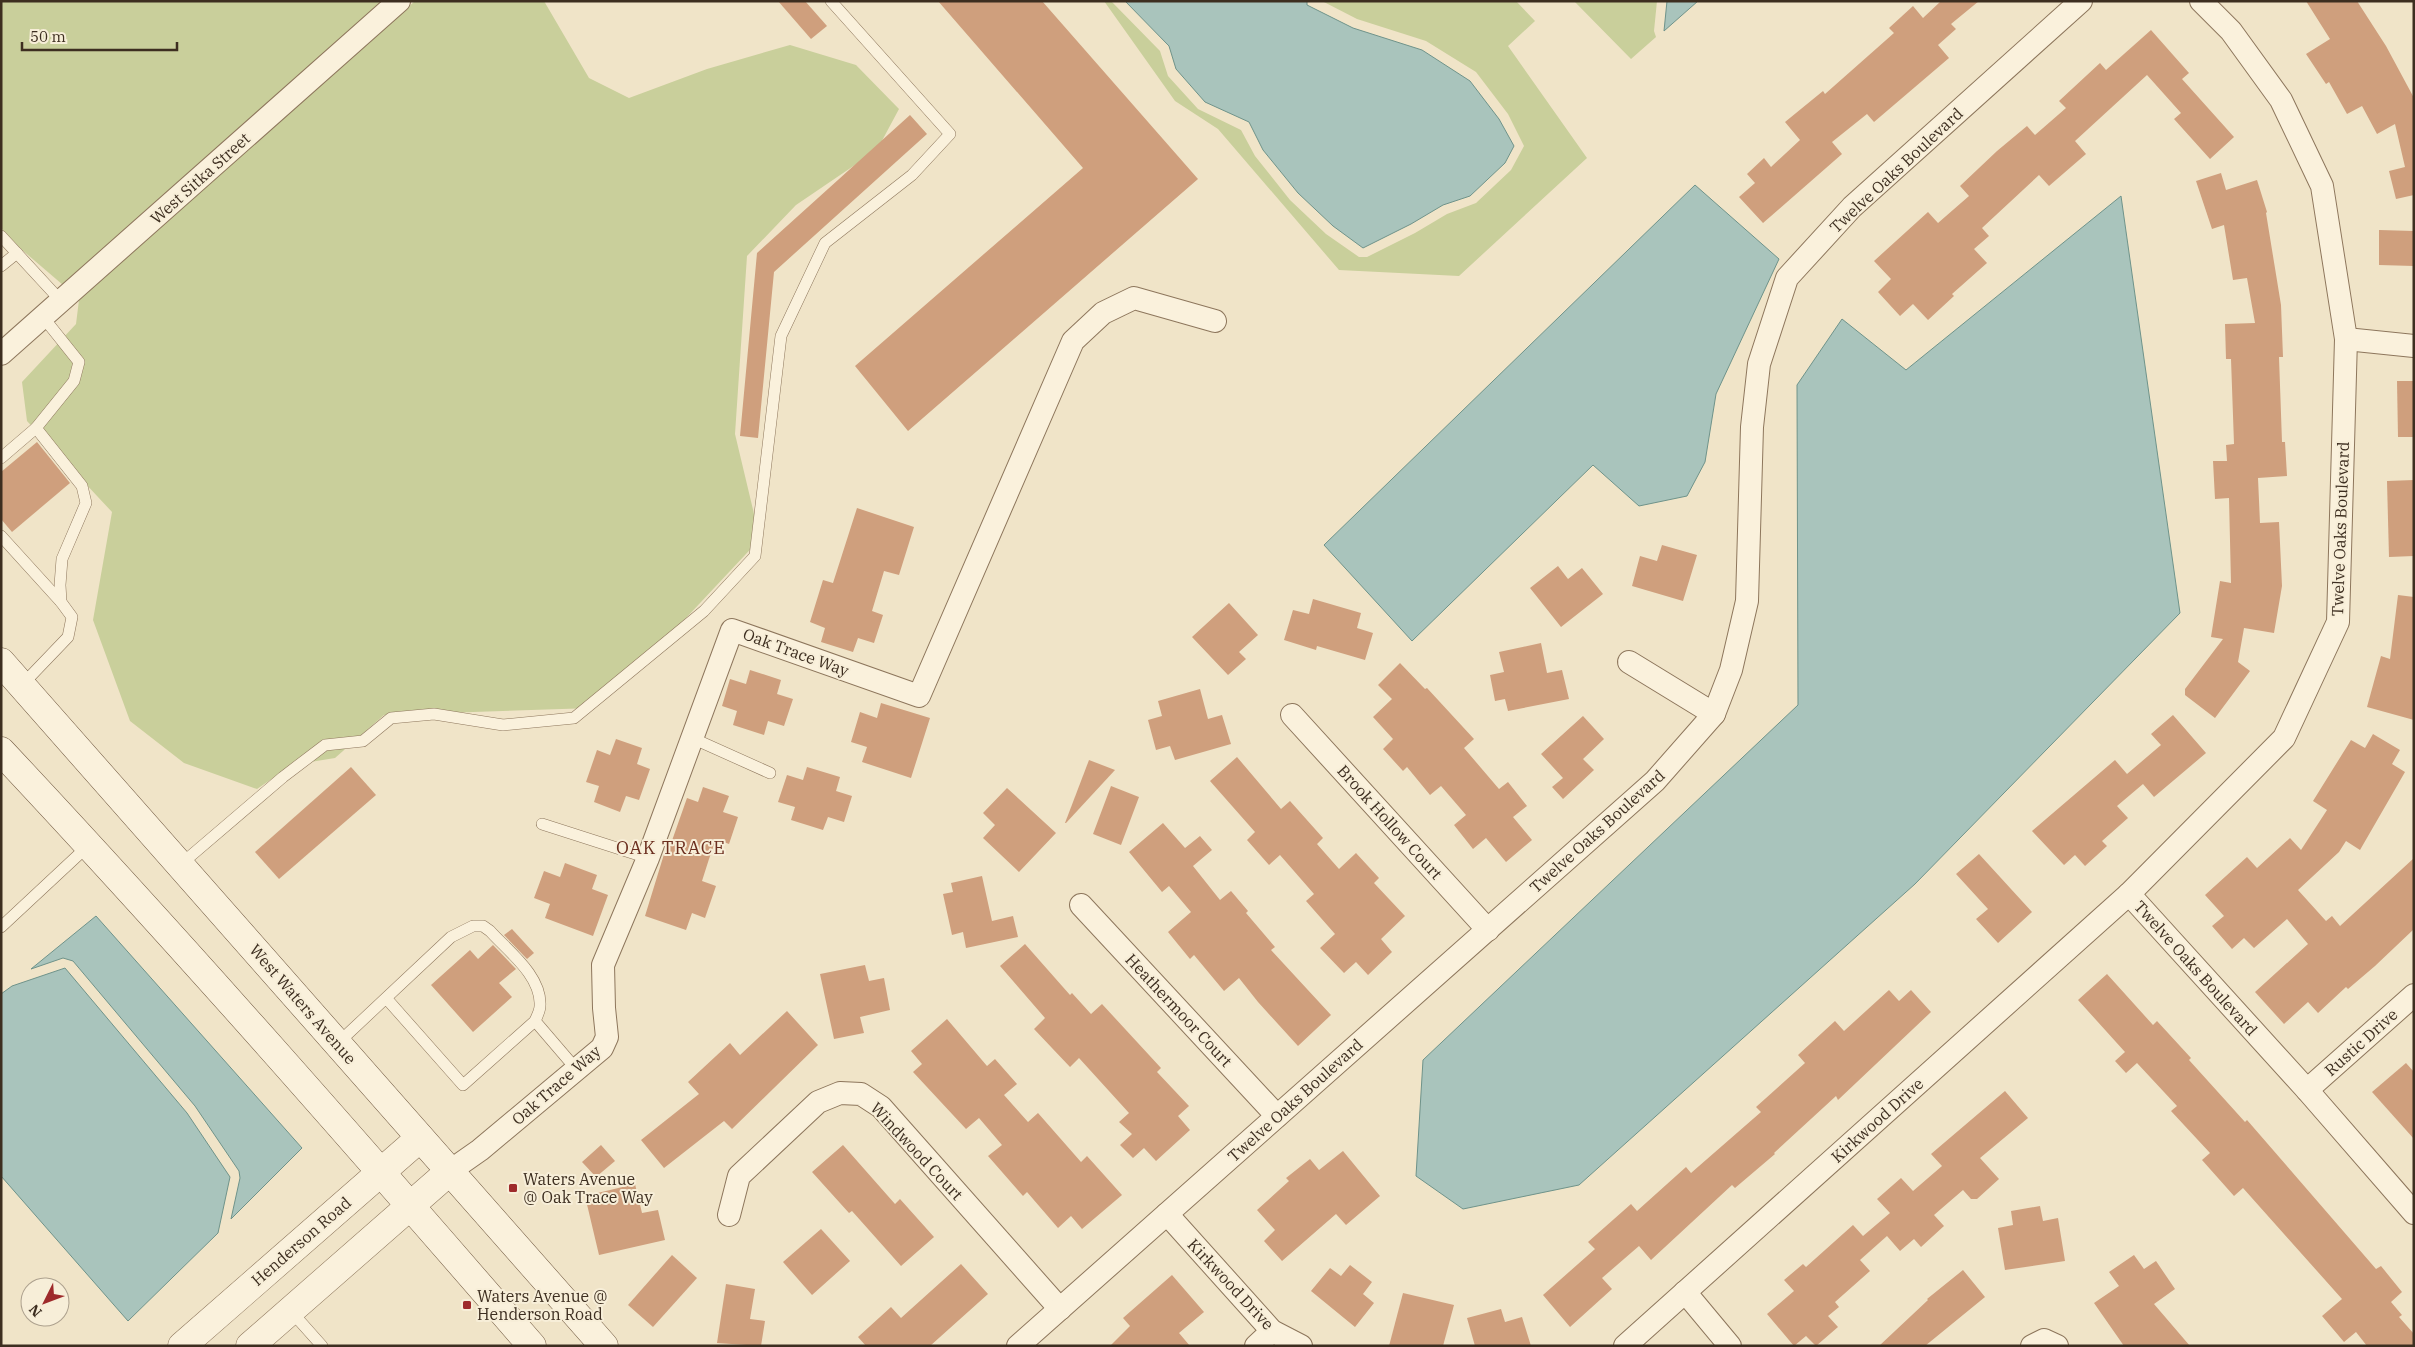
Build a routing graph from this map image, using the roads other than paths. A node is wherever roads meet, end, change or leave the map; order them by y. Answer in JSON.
{"nodes":[{"id":1,"x":399,"y":1,"type":"edge"},
{"id":2,"x":831,"y":1,"type":"edge"},
{"id":3,"x":2081,"y":1,"type":"edge"},
{"id":4,"x":2201,"y":1,"type":"edge"},
{"id":5,"x":1,"y":236,"type":"edge"},
{"id":6,"x":17,"y":253,"type":"junction"},
{"id":7,"x":1,"y":266,"type":"edge"},
{"id":8,"x":62,"y":301,"type":"junction"},
{"id":9,"x":43,"y":317,"type":"junction"},
{"id":10,"x":1215,"y":321,"type":"dead end"},
{"id":11,"x":2346,"y":339,"type":"junction"},
{"id":12,"x":2414,"y":346,"type":"edge"},
{"id":13,"x":1,"y":354,"type":"edge"},
{"id":14,"x":36,"y":428,"type":"junction"},
{"id":15,"x":1,"y":458,"type":"edge"},
{"id":16,"x":1,"y":536,"type":"edge"},
{"id":17,"x":61,"y":602,"type":"junction"},
{"id":18,"x":1,"y":662,"type":"edge"},
{"id":19,"x":1629,"y":662,"type":"dead end"},
{"id":20,"x":22,"y":686,"type":"junction"},
{"id":21,"x":1714,"y":714,"type":"junction"},
{"id":22,"x":1292,"y":715,"type":"dead end"},
{"id":23,"x":692,"y":738,"type":"junction"},
{"id":24,"x":1,"y":751,"type":"edge"},
{"id":25,"x":770,"y":773,"type":"dead end"},
{"id":26,"x":542,"y":824,"type":"dead end"},
{"id":27,"x":89,"y":845,"type":"junction"},
{"id":28,"x":648,"y":858,"type":"junction"},
{"id":29,"x":180,"y":865,"type":"junction"},
{"id":30,"x":2129,"y":894,"type":"junction"},
{"id":31,"x":1081,"y":905,"type":"dead end"},
{"id":32,"x":1,"y":927,"type":"edge"},
{"id":33,"x":1488,"y":930,"type":"junction"},
{"id":34,"x":2414,"y":995,"type":"edge"},
{"id":35,"x":386,"y":998,"type":"junction"},
{"id":36,"x":535,"y":1021,"type":"junction"},
{"id":37,"x":338,"y":1043,"type":"junction"},
{"id":38,"x":577,"y":1070,"type":"junction"},
{"id":39,"x":2307,"y":1090,"type":"junction"},
{"id":40,"x":1278,"y":1116,"type":"junction"},
{"id":41,"x":420,"y":1138,"type":"junction"},
{"id":42,"x":381,"y":1170,"type":"junction"},
{"id":43,"x":450,"y":1171,"type":"junction"},
{"id":44,"x":410,"y":1206,"type":"junction"},
{"id":45,"x":2414,"y":1213,"type":"edge"},
{"id":46,"x":1167,"y":1214,"type":"junction"},
{"id":47,"x":729,"y":1215,"type":"dead end"},
{"id":48,"x":1685,"y":1292,"type":"junction"},
{"id":49,"x":1060,"y":1309,"type":"junction"},
{"id":50,"x":290,"y":1310,"type":"junction"},
{"id":51,"x":1272,"y":1331,"type":"junction"},
{"id":52,"x":182,"y":1346,"type":"edge"},
{"id":53,"x":250,"y":1346,"type":"edge"},
{"id":54,"x":322,"y":1346,"type":"edge"},
{"id":55,"x":532,"y":1346,"type":"edge"},
{"id":56,"x":604,"y":1346,"type":"edge"},
{"id":57,"x":1018,"y":1346,"type":"edge"},
{"id":58,"x":1256,"y":1346,"type":"edge"},
{"id":59,"x":1301,"y":1346,"type":"edge"},
{"id":60,"x":1625,"y":1346,"type":"edge"},
{"id":61,"x":1730,"y":1346,"type":"edge"},
{"id":62,"x":2032,"y":1346,"type":"edge"},
{"id":63,"x":2057,"y":1346,"type":"edge"}],
"edges":[{"from":1,"to":8,"type":"street","name":"West Sitka Street"},
{"from":2,"to":29,"type":"lane"},
{"from":3,"to":21,"type":"street","name":"Twelve Oaks Boulevard"},
{"from":4,"to":11,"type":"street","name":"Twelve Oaks Boulevard"},
{"from":5,"to":6,"type":"lane"},
{"from":6,"to":7,"type":"lane"},
{"from":6,"to":8,"type":"lane"},
{"from":8,"to":9,"type":"street","name":"West Sitka Street"},
{"from":9,"to":13,"type":"street","name":"West Sitka Street"},
{"from":9,"to":14,"type":"lane"},
{"from":10,"to":23,"type":"street","name":"Oak Trace Way"},
{"from":11,"to":12,"type":"street"},
{"from":11,"to":30,"type":"street","name":"Twelve Oaks Boulevard"},
{"from":14,"to":15,"type":"lane"},
{"from":14,"to":17,"type":"lane"},
{"from":16,"to":17,"type":"lane"},
{"from":17,"to":20,"type":"lane"},
{"from":18,"to":20,"type":"main road","name":"West Waters Avenue"},
{"from":19,"to":21,"type":"street"},
{"from":20,"to":29,"type":"main road","name":"West Waters Avenue"},
{"from":21,"to":33,"type":"street","name":"Twelve Oaks Boulevard"},
{"from":22,"to":33,"type":"street","name":"Brook Hollow Court"},
{"from":23,"to":25,"type":"lane"},
{"from":23,"to":28,"type":"street","name":"Oak Trace Way"},
{"from":24,"to":27,"type":"main road"},
{"from":26,"to":28,"type":"lane"},
{"from":27,"to":32,"type":"lane"},
{"from":27,"to":42,"type":"main road"},
{"from":28,"to":38,"type":"street","name":"Oak Trace Way"},
{"from":29,"to":37,"type":"main road","name":"West Waters Avenue"},
{"from":30,"to":39,"type":"street","name":"Twelve Oaks Boulevard"},
{"from":30,"to":48,"type":"street","name":"Kirkwood Drive"},
{"from":31,"to":40,"type":"street","name":"Heathermoor Court"},
{"from":33,"to":40,"type":"street","name":"Twelve Oaks Boulevard"},
{"from":34,"to":39,"type":"street","name":"Rustic Drive"},
{"from":35,"to":36,"type":"lane"},
{"from":35,"to":36,"type":"lane"},
{"from":35,"to":37,"type":"lane"},
{"from":36,"to":38,"type":"lane"},
{"from":37,"to":41,"type":"main road","name":"West Waters Avenue"},
{"from":38,"to":43,"type":"street","name":"Oak Trace Way"},
{"from":39,"to":45,"type":"street","name":"Twelve Oaks Boulevard"},
{"from":40,"to":46,"type":"street","name":"Twelve Oaks Boulevard"},
{"from":41,"to":42,"type":"main road","name":"Henderson Road"},
{"from":41,"to":43,"type":"main road","name":"West Waters Avenue"},
{"from":42,"to":44,"type":"main road"},
{"from":42,"to":52,"type":"main road","name":"Henderson Road"},
{"from":43,"to":44,"type":"main road"},
{"from":43,"to":56,"type":"main road","name":"West Waters Avenue"},
{"from":44,"to":50,"type":"main road"},
{"from":44,"to":55,"type":"main road"},
{"from":46,"to":49,"type":"street","name":"Twelve Oaks Boulevard"},
{"from":46,"to":51,"type":"street","name":"Kirkwood Drive"},
{"from":47,"to":49,"type":"street","name":"Windwood Court"},
{"from":48,"to":60,"type":"street","name":"Kirkwood Drive"},
{"from":48,"to":61,"type":"street"},
{"from":49,"to":57,"type":"street","name":"Twelve Oaks Boulevard"},
{"from":50,"to":53,"type":"main road"},
{"from":50,"to":54,"type":"lane"},
{"from":51,"to":58,"type":"street"},
{"from":51,"to":59,"type":"street","name":"Kirkwood Drive"},
{"from":62,"to":63,"type":"street"}]}
